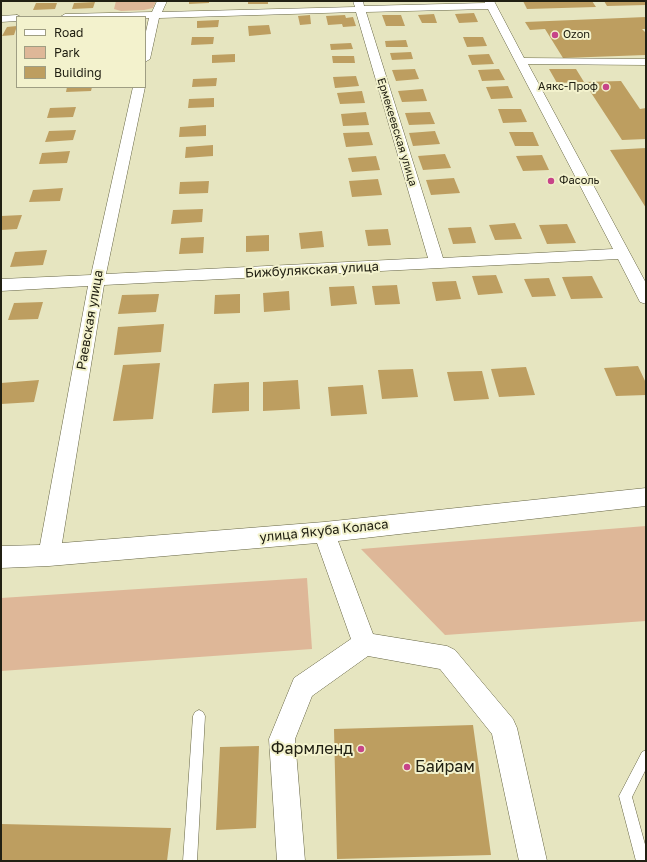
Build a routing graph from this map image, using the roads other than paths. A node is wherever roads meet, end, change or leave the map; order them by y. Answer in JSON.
{"nodes":[{"id":1,"x":162,"y":1,"type":"edge"},
{"id":2,"x":229,"y":1,"type":"edge"},
{"id":3,"x":490,"y":3,"type":"edge"},
{"id":4,"x":359,"y":5,"type":"edge"},
{"id":5,"x":229,"y":13,"type":"junction"},
{"id":6,"x":155,"y":15,"type":"junction"},
{"id":7,"x":74,"y":16,"type":"edge"},
{"id":8,"x":16,"y":18,"type":"edge"},
{"id":9,"x":1,"y":19,"type":"edge"},
{"id":10,"x":146,"y":55,"type":"edge"},
{"id":11,"x":520,"y":61,"type":"junction"},
{"id":12,"x":646,"y":62,"type":"edge"},
{"id":13,"x":139,"y":88,"type":"edge"},
{"id":14,"x":622,"y":254,"type":"junction"},
{"id":15,"x":437,"y":264,"type":"junction"},
{"id":16,"x":96,"y":281,"type":"junction"},
{"id":17,"x":1,"y":286,"type":"edge"},
{"id":18,"x":646,"y":298,"type":"edge"},
{"id":19,"x":646,"y":497,"type":"edge"},
{"id":20,"x":324,"y":532,"type":"junction"},
{"id":21,"x":49,"y":555,"type":"junction"},
{"id":22,"x":1,"y":557,"type":"edge"},
{"id":23,"x":365,"y":644,"type":"junction"},
{"id":24,"x":199,"y":716,"type":"dead end"},
{"id":25,"x":646,"y":756,"type":"edge"},
{"id":26,"x":190,"y":861,"type":"edge"},
{"id":27,"x":291,"y":861,"type":"edge"},
{"id":28,"x":533,"y":861,"type":"edge"},
{"id":29,"x":643,"y":861,"type":"edge"}],
"edges":[{"from":1,"to":6,"type":"street"},
{"from":2,"to":5,"type":"street"},
{"from":3,"to":4,"type":"street"},
{"from":3,"to":11,"type":"street"},
{"from":4,"to":5,"type":"street"},
{"from":4,"to":15,"type":"street","name":"Ермекеевская улица"},
{"from":5,"to":6,"type":"street"},
{"from":6,"to":7,"type":"street"},
{"from":6,"to":10,"type":"street"},
{"from":8,"to":9,"type":"street"},
{"from":11,"to":12,"type":"street"},
{"from":11,"to":14,"type":"street"},
{"from":13,"to":16,"type":"street","name":"Раевская улица"},
{"from":14,"to":15,"type":"street","name":"Бижбулякская улица"},
{"from":14,"to":18,"type":"street"},
{"from":15,"to":16,"type":"street","name":"Бижбулякская улица"},
{"from":16,"to":17,"type":"street","name":"Бижбулякская улица"},
{"from":16,"to":21,"type":"street","name":"Раевская улица"},
{"from":19,"to":20,"type":"street","name":"улица Якуба Коласа"},
{"from":20,"to":21,"type":"street","name":"улица Якуба Коласа"},
{"from":20,"to":23,"type":"street"},
{"from":21,"to":22,"type":"street","name":"улица Якуба Коласа"},
{"from":23,"to":27,"type":"street"},
{"from":23,"to":28,"type":"street"},
{"from":24,"to":26,"type":"lane"},
{"from":25,"to":29,"type":"lane"}]}
